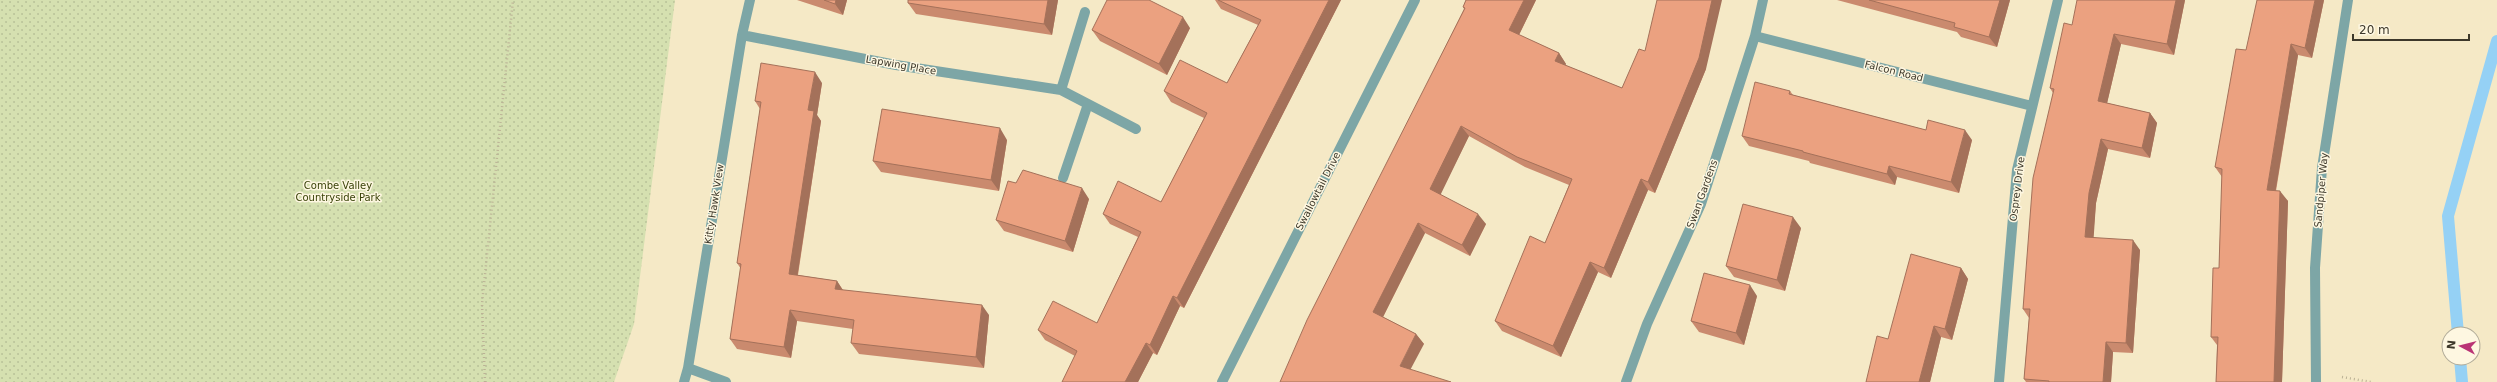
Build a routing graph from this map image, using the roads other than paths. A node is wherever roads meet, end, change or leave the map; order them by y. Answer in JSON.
{"nodes":[{"id":1,"x":750,"y":0,"type":"edge"},
{"id":2,"x":1415,"y":0,"type":"edge"},
{"id":3,"x":1763,"y":0,"type":"edge"},
{"id":4,"x":2058,"y":0,"type":"edge"},
{"id":5,"x":2348,"y":0,"type":"edge"},
{"id":6,"x":1085,"y":12,"type":"dead end"},
{"id":7,"x":742,"y":35,"type":"junction"},
{"id":8,"x":1756,"y":36,"type":"junction"},
{"id":9,"x":1061,"y":90,"type":"junction"},
{"id":10,"x":1088,"y":104,"type":"junction"},
{"id":11,"x":2032,"y":106,"type":"junction"},
{"id":12,"x":1136,"y":130,"type":"dead end"},
{"id":13,"x":1063,"y":178,"type":"dead end"},
{"id":14,"x":688,"y":368,"type":"junction"},
{"id":15,"x":684,"y":382,"type":"edge"},
{"id":16,"x":726,"y":382,"type":"edge"},
{"id":17,"x":1222,"y":382,"type":"edge"},
{"id":18,"x":1626,"y":382,"type":"edge"},
{"id":19,"x":1999,"y":382,"type":"edge"},
{"id":20,"x":2316,"y":382,"type":"edge"}],
"edges":[{"from":1,"to":7,"type":"street","name":"Kitty Hawk View"},
{"from":2,"to":17,"type":"street","name":"Swallowtail Drive"},
{"from":3,"to":8,"type":"street","name":"Swan Gardens"},
{"from":4,"to":11,"type":"street","name":"Osprey Drive"},
{"from":5,"to":20,"type":"street","name":"Sandpiper Way"},
{"from":6,"to":9,"type":"street"},
{"from":7,"to":9,"type":"street","name":"Lapwing Place"},
{"from":7,"to":14,"type":"street","name":"Kitty Hawk View"},
{"from":8,"to":11,"type":"street","name":"Falcon Road"},
{"from":8,"to":18,"type":"street","name":"Swan Gardens"},
{"from":9,"to":10,"type":"street","name":"Lapwing Place"},
{"from":10,"to":12,"type":"street","name":"Lapwing Place"},
{"from":10,"to":13,"type":"street"},
{"from":11,"to":19,"type":"street","name":"Osprey Drive"},
{"from":14,"to":15,"type":"street","name":"Kitty Hawk View"},
{"from":14,"to":16,"type":"street"}]}
